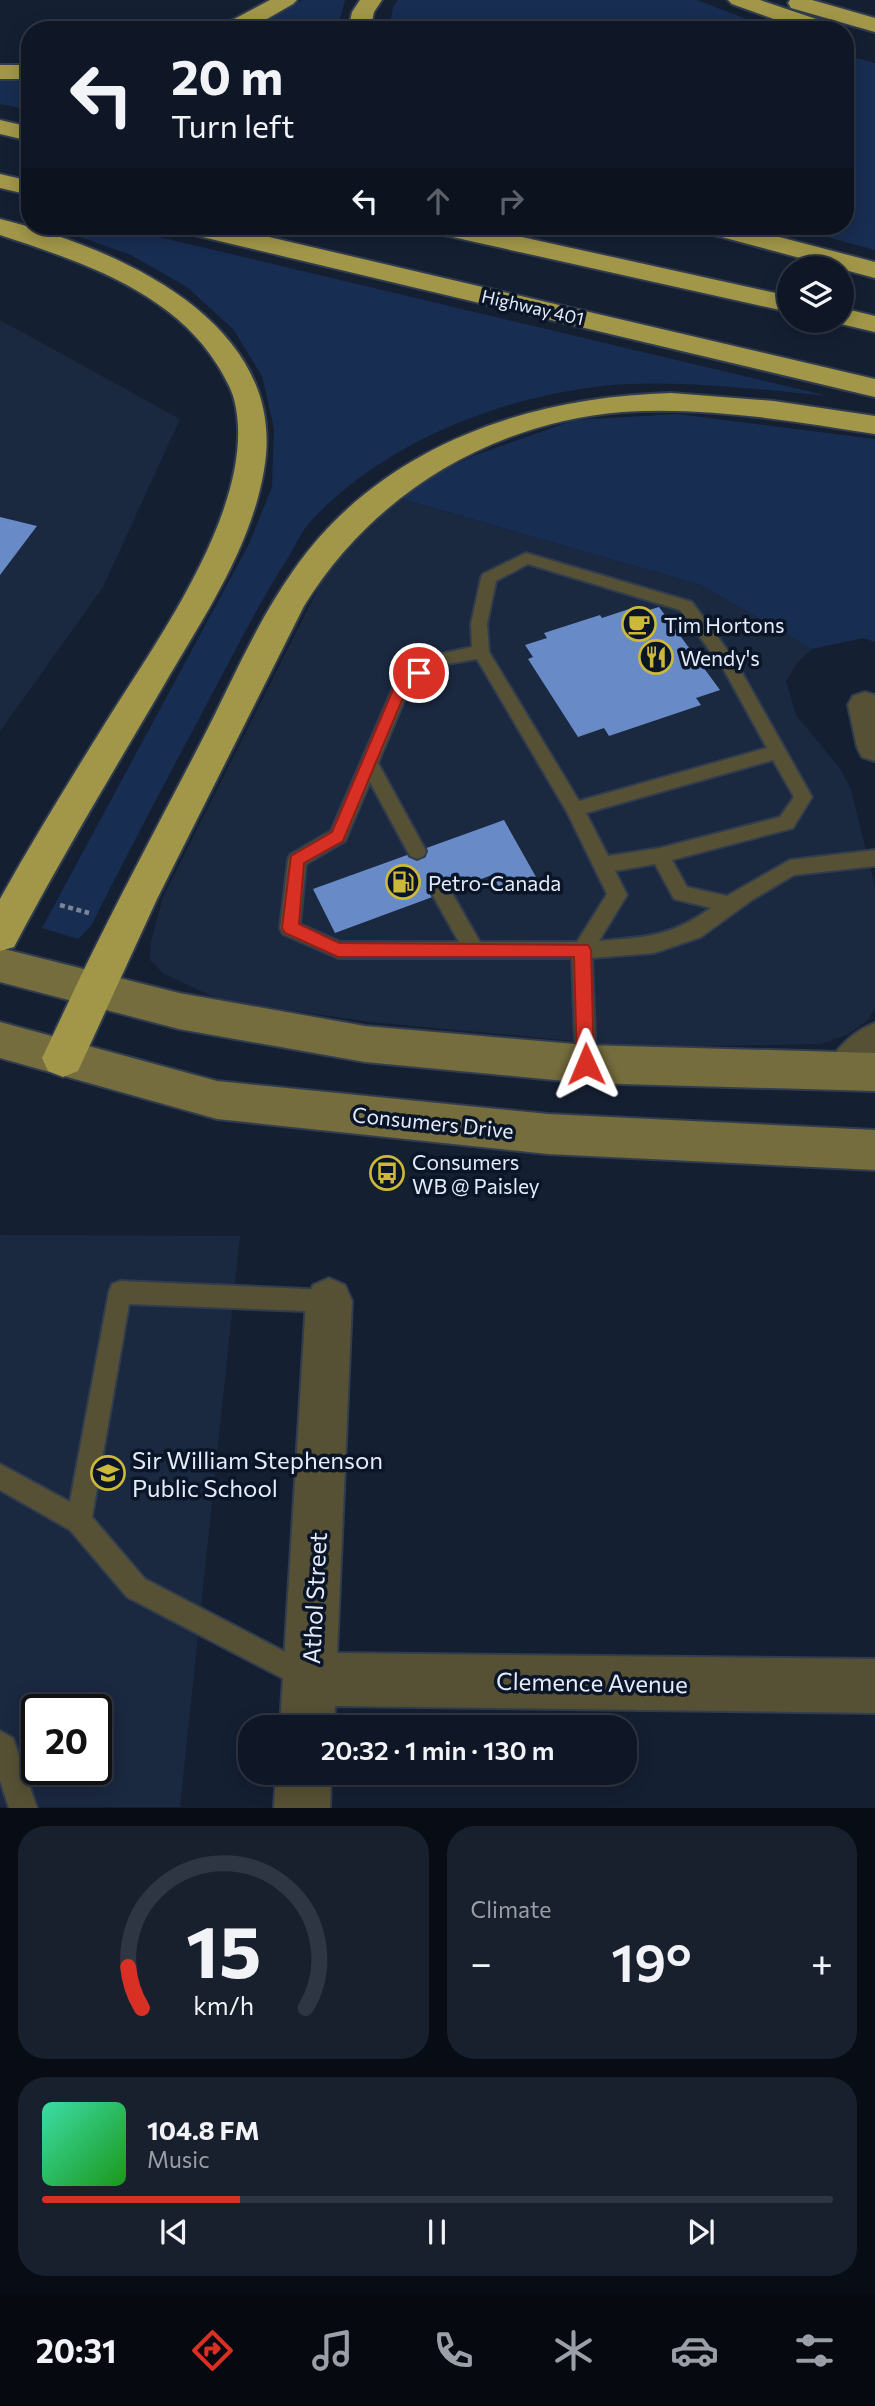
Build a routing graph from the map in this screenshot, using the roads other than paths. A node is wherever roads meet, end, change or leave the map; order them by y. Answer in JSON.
{"nodes":[{"id":1,"x":286,"y":0,"type":"edge"},
{"id":2,"x":371,"y":0,"type":"edge"},
{"id":3,"x":739,"y":0,"type":"edge"},
{"id":4,"x":790,"y":0,"type":"edge"},
{"id":5,"x":248,"y":21,"type":"edge"},
{"id":6,"x":361,"y":21,"type":"edge"},
{"id":7,"x":800,"y":21,"type":"edge"},
{"id":8,"x":875,"y":25,"type":"edge"},
{"id":9,"x":854,"y":38,"type":"edge"},
{"id":10,"x":875,"y":44,"type":"edge"},
{"id":11,"x":0,"y":72,"type":"edge"},
{"id":12,"x":21,"y":72,"type":"edge"},
{"id":13,"x":0,"y":127,"type":"edge"},
{"id":14,"x":21,"y":132,"type":"edge"},
{"id":15,"x":0,"y":181,"type":"edge"},
{"id":16,"x":21,"y":186,"type":"edge"},
{"id":17,"x":0,"y":227,"type":"edge"},
{"id":18,"x":21,"y":234,"type":"edge"},
{"id":19,"x":23,"y":235,"type":"edge"},
{"id":20,"x":228,"y":235,"type":"edge"},
{"id":21,"x":479,"y":235,"type":"edge"},
{"id":22,"x":742,"y":235,"type":"edge"},
{"id":23,"x":875,"y":270,"type":"edge"},
{"id":24,"x":777,"y":301,"type":"edge"},
{"id":25,"x":854,"y":319,"type":"edge"},
{"id":26,"x":875,"y":324,"type":"edge"},
{"id":27,"x":875,"y":388,"type":"edge"},
{"id":28,"x":875,"y":425,"type":"edge"},
{"id":29,"x":481,"y":652,"type":"junction"},
{"id":30,"x":866,"y":705,"type":"dead end"},
{"id":31,"x":875,"y":747,"type":"edge"},
{"id":32,"x":778,"y":752,"type":"junction"},
{"id":33,"x":369,"y":764,"type":"junction"},
{"id":34,"x":575,"y":809,"type":"junction"},
{"id":35,"x":417,"y":851,"type":"dead end"},
{"id":36,"x":660,"y":856,"type":"junction"},
{"id":37,"x":875,"y":858,"type":"edge"},
{"id":38,"x":602,"y":865,"type":"junction"},
{"id":39,"x":442,"y":894,"type":"dead end"},
{"id":40,"x":730,"y":905,"type":"junction"},
{"id":41,"x":0,"y":935,"type":"edge"},
{"id":42,"x":474,"y":949,"type":"junction"},
{"id":43,"x":582,"y":950,"type":"junction"},
{"id":44,"x":0,"y":965,"type":"edge"},
{"id":45,"x":93,"y":989,"type":"junction"},
{"id":46,"x":0,"y":1040,"type":"edge"},
{"id":47,"x":875,"y":1041,"type":"edge"},
{"id":48,"x":64,"y":1058,"type":"junction"},
{"id":49,"x":586,"y":1064,"type":"junction"},
{"id":50,"x":860,"y":1071,"type":"edge"},
{"id":51,"x":875,"y":1150,"type":"edge"},
{"id":52,"x":329,"y":1301,"type":"joint"},
{"id":53,"x":0,"y":1476,"type":"edge"},
{"id":54,"x":79,"y":1521,"type":"junction"},
{"id":55,"x":875,"y":1686,"type":"edge"},
{"id":56,"x":308,"y":1703,"type":"edge"},
{"id":57,"x":0,"y":1745,"type":"edge"},
{"id":58,"x":303,"y":1785,"type":"edge"},
{"id":59,"x":23,"y":1808,"type":"edge"},
{"id":60,"x":302,"y":1808,"type":"edge"}],
"edges":[{"from":1,"to":5,"type":"highway"},
{"from":2,"to":6,"type":"highway"},
{"from":3,"to":7,"type":"highway"},
{"from":4,"to":8,"type":"highway"},
{"from":9,"to":10,"type":"highway"},
{"from":11,"to":12,"type":"highway"},
{"from":13,"to":14,"type":"highway"},
{"from":15,"to":16,"type":"highway"},
{"from":17,"to":18,"type":"highway"},
{"from":19,"to":41,"type":"highway"},
{"from":20,"to":27,"type":"highway","name":"Highway 401"},
{"from":21,"to":24,"type":"highway"},
{"from":22,"to":23,"type":"highway"},
{"from":25,"to":26,"type":"highway"},
{"from":28,"to":45,"type":"highway"},
{"from":29,"to":32,"type":"lane"},
{"from":29,"to":33,"type":"lane"},
{"from":29,"to":34,"type":"lane"},
{"from":30,"to":31,"type":"street"},
{"from":32,"to":34,"type":"lane"},
{"from":32,"to":36,"type":"lane"},
{"from":33,"to":35,"type":"lane"},
{"from":33,"to":42,"type":"lane"},
{"from":34,"to":38,"type":"lane"},
{"from":36,"to":38,"type":"lane"},
{"from":36,"to":40,"type":"lane"},
{"from":37,"to":40,"type":"lane"},
{"from":38,"to":43,"type":"lane"},
{"from":39,"to":42,"type":"lane"},
{"from":40,"to":43,"type":"lane"},
{"from":42,"to":43,"type":"lane"},
{"from":43,"to":49,"type":"lane"},
{"from":44,"to":45,"type":"main road"},
{"from":45,"to":48,"type":"highway"},
{"from":45,"to":49,"type":"main road"},
{"from":46,"to":48,"type":"main road","name":"Consumers Drive"},
{"from":47,"to":50,"type":"street"},
{"from":48,"to":51,"type":"main road","name":"Consumers Drive"},
{"from":49,"to":50,"type":"main road"},
{"from":52,"to":54,"type":"lane"},
{"from":52,"to":56,"type":"street","name":"Athol Street"},
{"from":53,"to":54,"type":"lane"},
{"from":54,"to":56,"type":"lane"},
{"from":55,"to":56,"type":"street","name":"Clemence Avenue"},
{"from":57,"to":59,"type":"lane"},
{"from":58,"to":60,"type":"street"}]}
